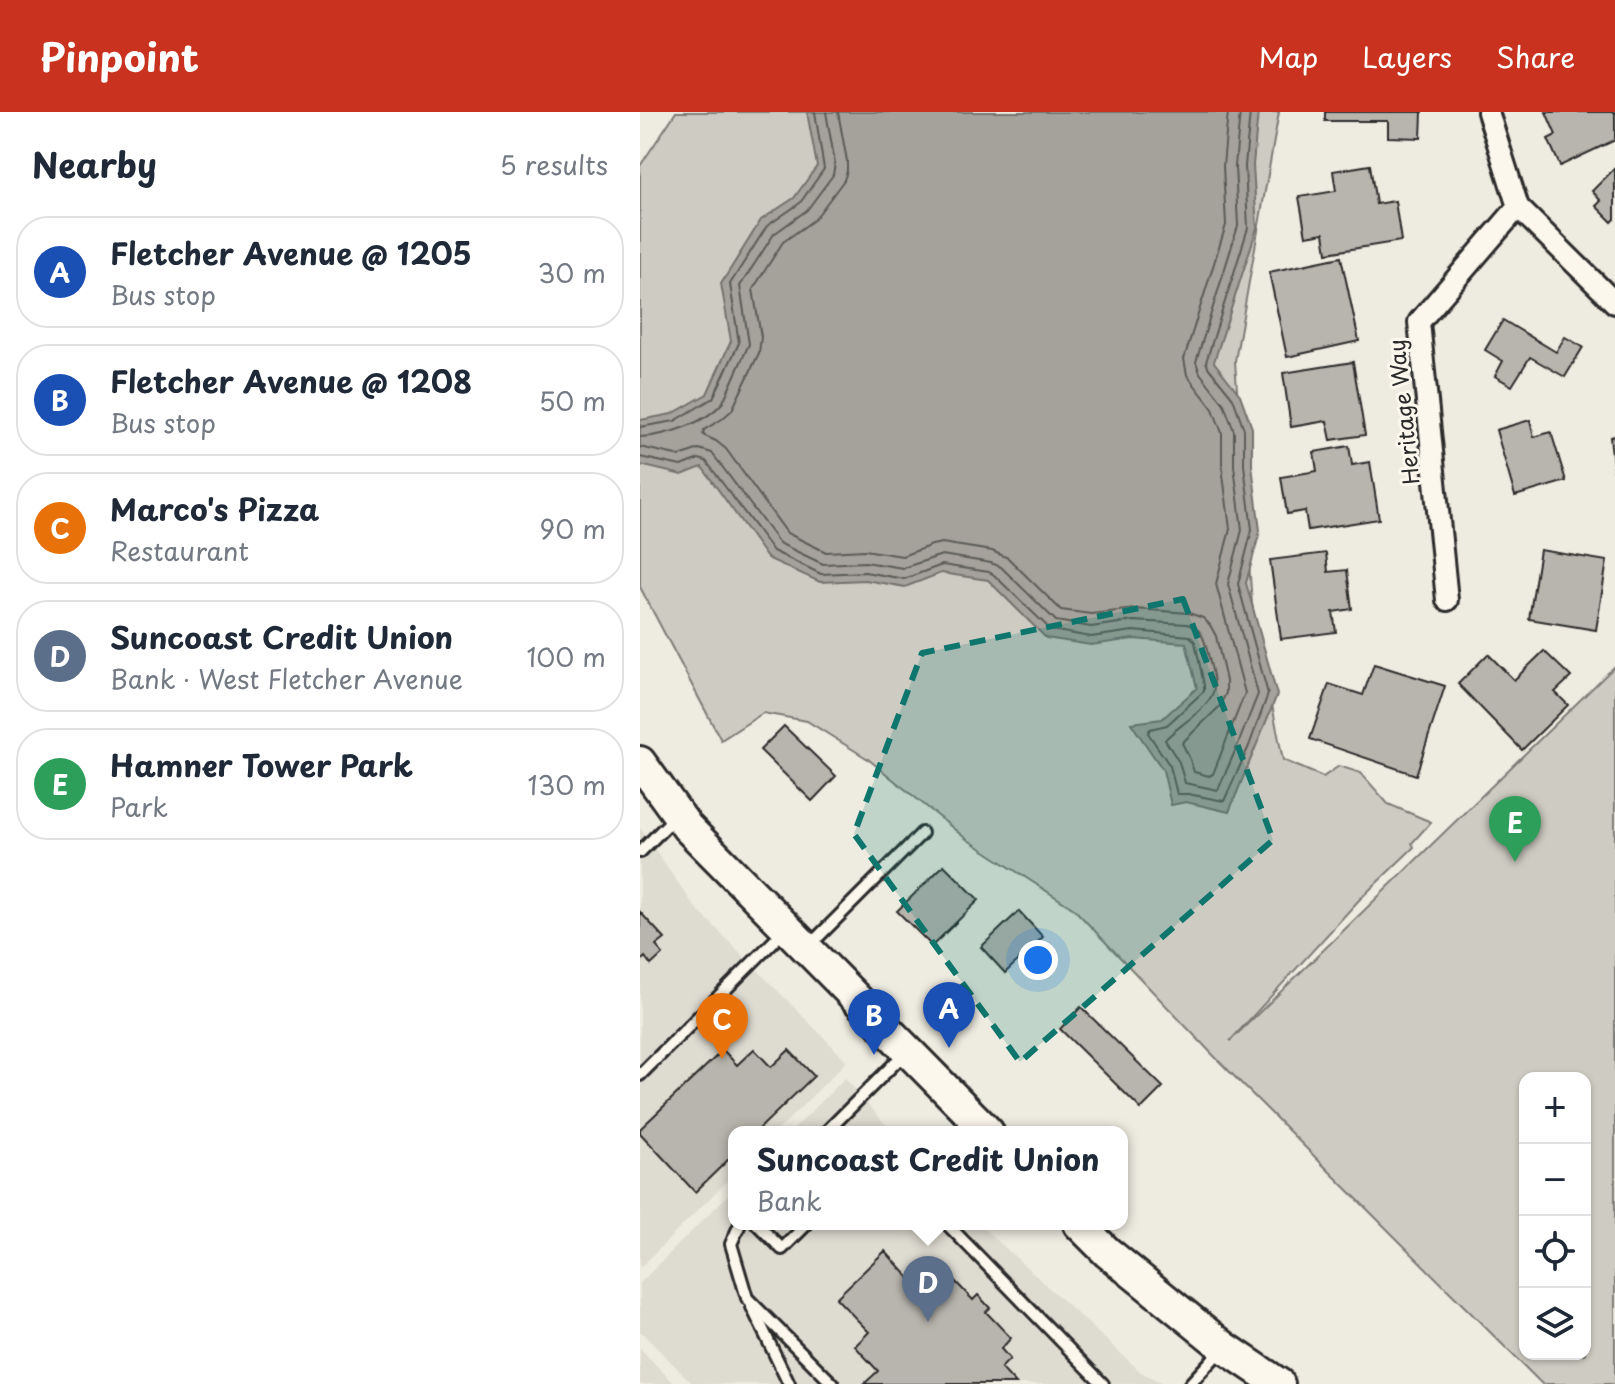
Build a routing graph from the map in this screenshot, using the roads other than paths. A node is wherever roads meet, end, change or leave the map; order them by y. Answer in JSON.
{"nodes":[{"id":1,"x":1488,"y":112,"type":"edge"},
{"id":2,"x":1518,"y":207,"type":"junction"},
{"id":3,"x":1615,"y":303,"type":"edge"},
{"id":4,"x":1447,"y":600,"type":"dead end"},
{"id":5,"x":640,"y":762,"type":"edge"},
{"id":6,"x":677,"y":814,"type":"junction"},
{"id":7,"x":922,"y":833,"type":"dead end"},
{"id":8,"x":640,"y":852,"type":"edge"},
{"id":9,"x":797,"y":938,"type":"junction"},
{"id":10,"x":908,"y":1050,"type":"junction"},
{"id":11,"x":640,"y":1075,"type":"edge"},
{"id":12,"x":832,"y":1126,"type":"edge"},
{"id":13,"x":982,"y":1126,"type":"edge"},
{"id":14,"x":737,"y":1230,"type":"edge"},
{"id":15,"x":763,"y":1230,"type":"edge"},
{"id":16,"x":801,"y":1230,"type":"edge"},
{"id":17,"x":953,"y":1230,"type":"edge"},
{"id":18,"x":1085,"y":1230,"type":"edge"},
{"id":19,"x":747,"y":1298,"type":"junction"},
{"id":20,"x":1224,"y":1347,"type":"junction"},
{"id":21,"x":1097,"y":1382,"type":"edge"},
{"id":22,"x":789,"y":1384,"type":"edge"},
{"id":23,"x":833,"y":1384,"type":"edge"},
{"id":24,"x":1190,"y":1384,"type":"edge"},
{"id":25,"x":1279,"y":1384,"type":"edge"}],
"edges":[{"from":1,"to":2,"type":"street"},
{"from":2,"to":3,"type":"street"},
{"from":2,"to":4,"type":"street","name":"Heritage Way"},
{"from":5,"to":6,"type":"main road"},
{"from":6,"to":8,"type":"lane"},
{"from":6,"to":9,"type":"main road"},
{"from":7,"to":9,"type":"lane"},
{"from":9,"to":10,"type":"main road"},
{"from":9,"to":11,"type":"lane"},
{"from":10,"to":12,"type":"lane"},
{"from":10,"to":13,"type":"main road"},
{"from":14,"to":19,"type":"lane"},
{"from":15,"to":16,"type":"lane"},
{"from":17,"to":21,"type":"lane"},
{"from":18,"to":20,"type":"main road"},
{"from":19,"to":22,"type":"lane"},
{"from":19,"to":23,"type":"lane"},
{"from":20,"to":24,"type":"lane"},
{"from":20,"to":25,"type":"main road"}]}
